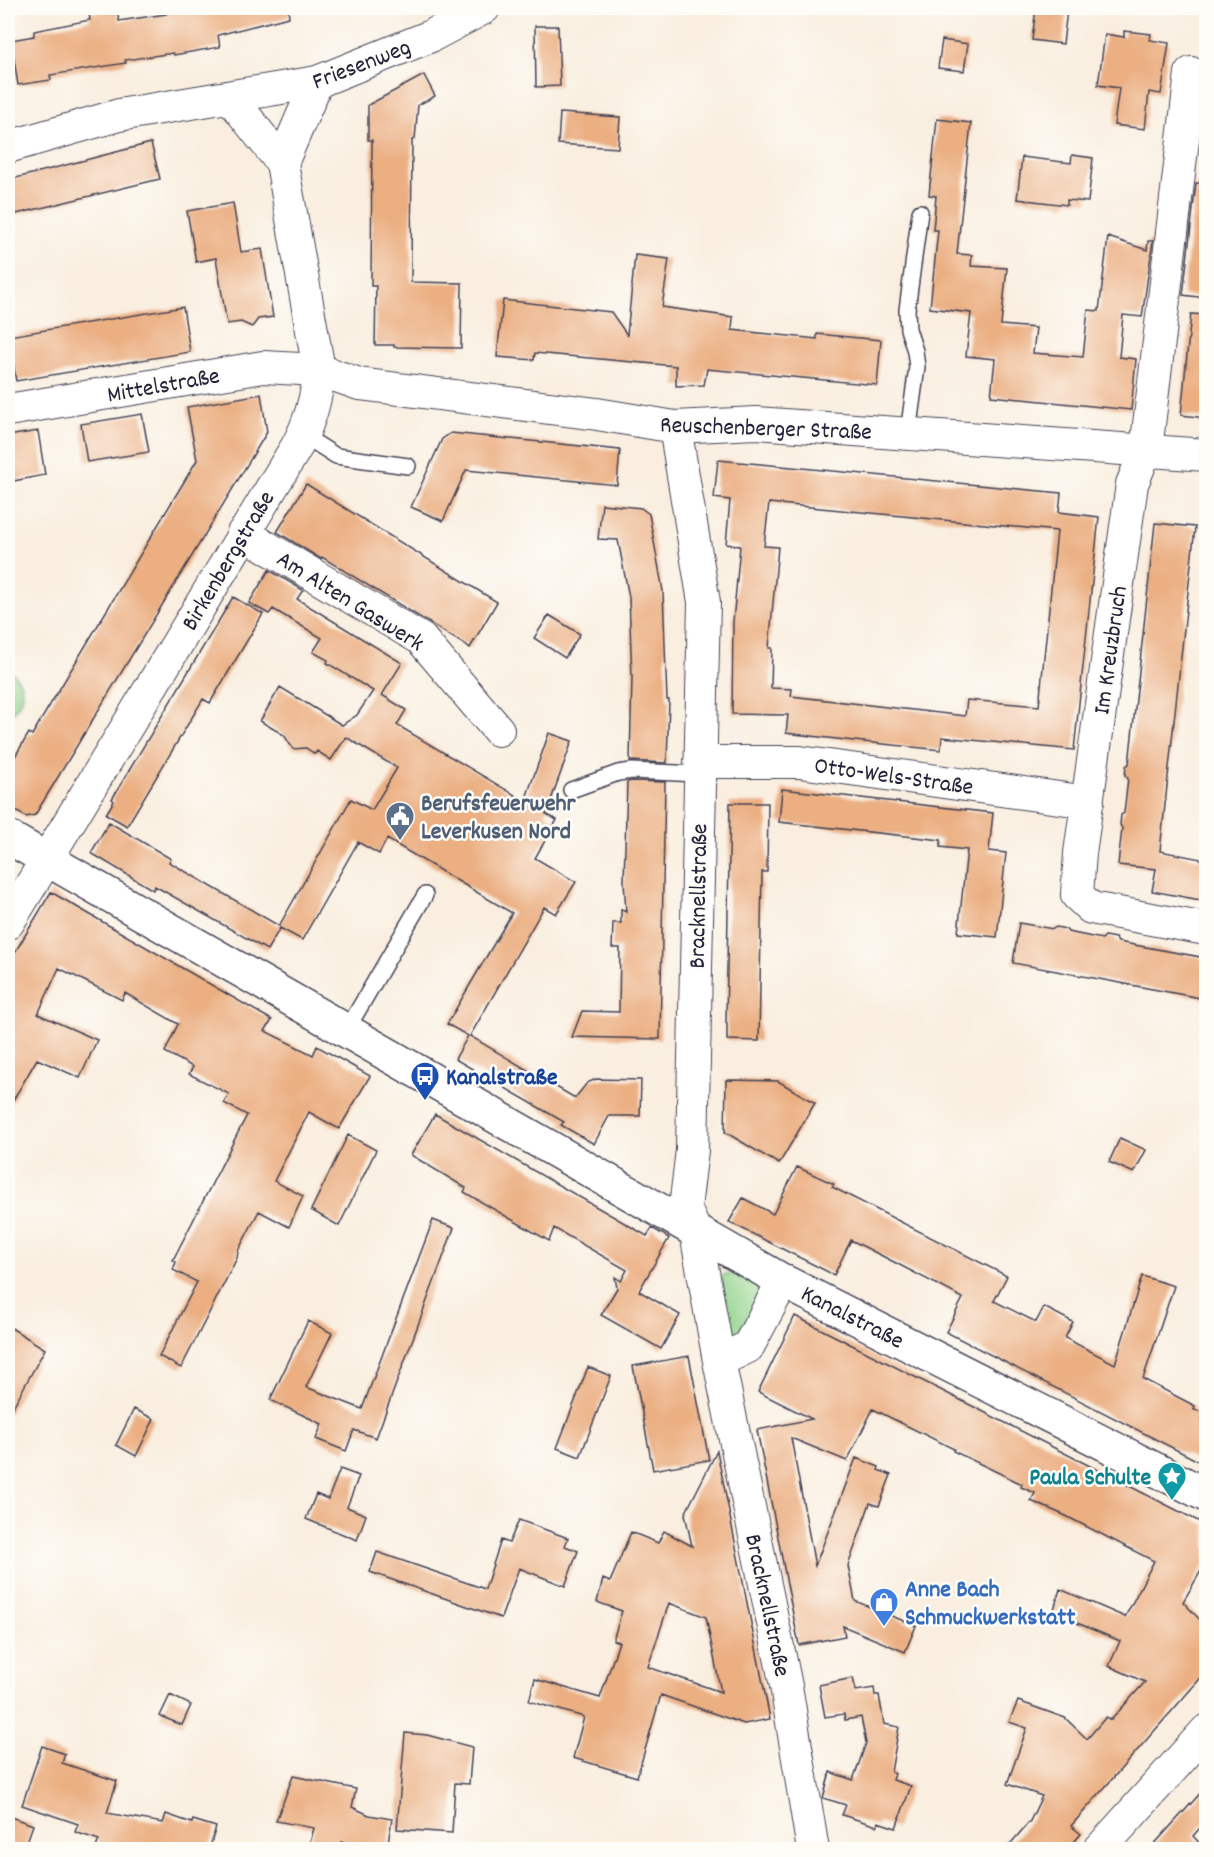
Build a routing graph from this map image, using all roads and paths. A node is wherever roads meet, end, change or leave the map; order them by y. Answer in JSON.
{"nodes":[{"id":1,"x":484,"y":8,"type":"edge"},
{"id":2,"x":1191,"y":73,"type":"dead end"},
{"id":3,"x":317,"y":82,"type":"junction"},
{"id":4,"x":230,"y":97,"type":"junction"},
{"id":5,"x":8,"y":147,"type":"edge"},
{"id":6,"x":282,"y":163,"type":"junction"},
{"id":7,"x":920,"y":212,"type":"dead end"},
{"id":8,"x":320,"y":370,"type":"junction"},
{"id":9,"x":8,"y":410,"type":"edge"},
{"id":10,"x":675,"y":427,"type":"junction"},
{"id":11,"x":908,"y":433,"type":"junction"},
{"id":12,"x":303,"y":435,"type":"junction"},
{"id":13,"x":1146,"y":450,"type":"junction"},
{"id":14,"x":1206,"y":455,"type":"edge"},
{"id":15,"x":408,"y":466,"type":"dead end"},
{"id":16,"x":243,"y":533,"type":"junction"},
{"id":17,"x":498,"y":730,"type":"dead end"},
{"id":18,"x":700,"y":768,"type":"junction"},
{"id":19,"x":571,"y":790,"type":"dead end"},
{"id":20,"x":1088,"y":802,"type":"junction"},
{"id":21,"x":8,"y":837,"type":"edge"},
{"id":22,"x":46,"y":860,"type":"junction"},
{"id":23,"x":424,"y":895,"type":"dead end"},
{"id":24,"x":8,"y":923,"type":"edge"},
{"id":25,"x":1206,"y":929,"type":"edge"},
{"id":26,"x":346,"y":1031,"type":"junction"},
{"id":27,"x":696,"y":1233,"type":"junction"},
{"id":28,"x":783,"y":1281,"type":"junction"},
{"id":29,"x":718,"y":1361,"type":"junction"},
{"id":30,"x":1206,"y":1495,"type":"edge"},
{"id":31,"x":1206,"y":1731,"type":"edge"},
{"id":32,"x":813,"y":1850,"type":"edge"},
{"id":33,"x":1099,"y":1850,"type":"edge"}],
"edges":[{"from":1,"to":3,"type":"street","name":"Friesenweg"},
{"from":2,"to":13,"type":"street"},
{"from":3,"to":4,"type":"street","name":"Friesenweg"},
{"from":3,"to":6,"type":"street"},
{"from":4,"to":5,"type":"street","name":"Friesenweg"},
{"from":4,"to":6,"type":"street","name":"Birkenbergstraße"},
{"from":6,"to":8,"type":"street","name":"Birkenbergstraße"},
{"from":7,"to":11,"type":"lane"},
{"from":8,"to":9,"type":"street","name":"Mittelstraße"},
{"from":8,"to":10,"type":"street","name":"Reuschenberger Straße"},
{"from":8,"to":12,"type":"street","name":"Birkenbergstraße"},
{"from":10,"to":11,"type":"street","name":"Reuschenberger Straße"},
{"from":10,"to":18,"type":"street","name":"Bracknellstraße"},
{"from":11,"to":13,"type":"street","name":"Reuschenberger Straße"},
{"from":12,"to":15,"type":"lane"},
{"from":12,"to":16,"type":"street","name":"Birkenbergstraße"},
{"from":13,"to":14,"type":"street","name":"Reuschenberger Straße"},
{"from":13,"to":20,"type":"street","name":"Im Kreuzbruch"},
{"from":16,"to":17,"type":"street","name":"Am Alten Gaswerk"},
{"from":16,"to":22,"type":"street","name":"Birkenbergstraße"},
{"from":18,"to":19,"type":"lane"},
{"from":18,"to":20,"type":"street","name":"Otto-Wels-Straße"},
{"from":18,"to":27,"type":"street","name":"Bracknellstraße"},
{"from":20,"to":25,"type":"street","name":"Im Kreuzbruch"},
{"from":21,"to":22,"type":"street","name":"Kanalstraße"},
{"from":22,"to":24,"type":"street","name":"Birkenbergstraße"},
{"from":22,"to":26,"type":"street","name":"Kanalstraße"},
{"from":23,"to":26,"type":"lane"},
{"from":26,"to":27,"type":"street","name":"Kanalstraße"},
{"from":27,"to":28,"type":"street","name":"Kanalstraße"},
{"from":27,"to":29,"type":"street","name":"Bracknellstraße"},
{"from":28,"to":29,"type":"street"},
{"from":28,"to":30,"type":"street","name":"Kanalstraße"},
{"from":29,"to":32,"type":"street","name":"Bracknellstraße"},
{"from":31,"to":33,"type":"street"}]}
